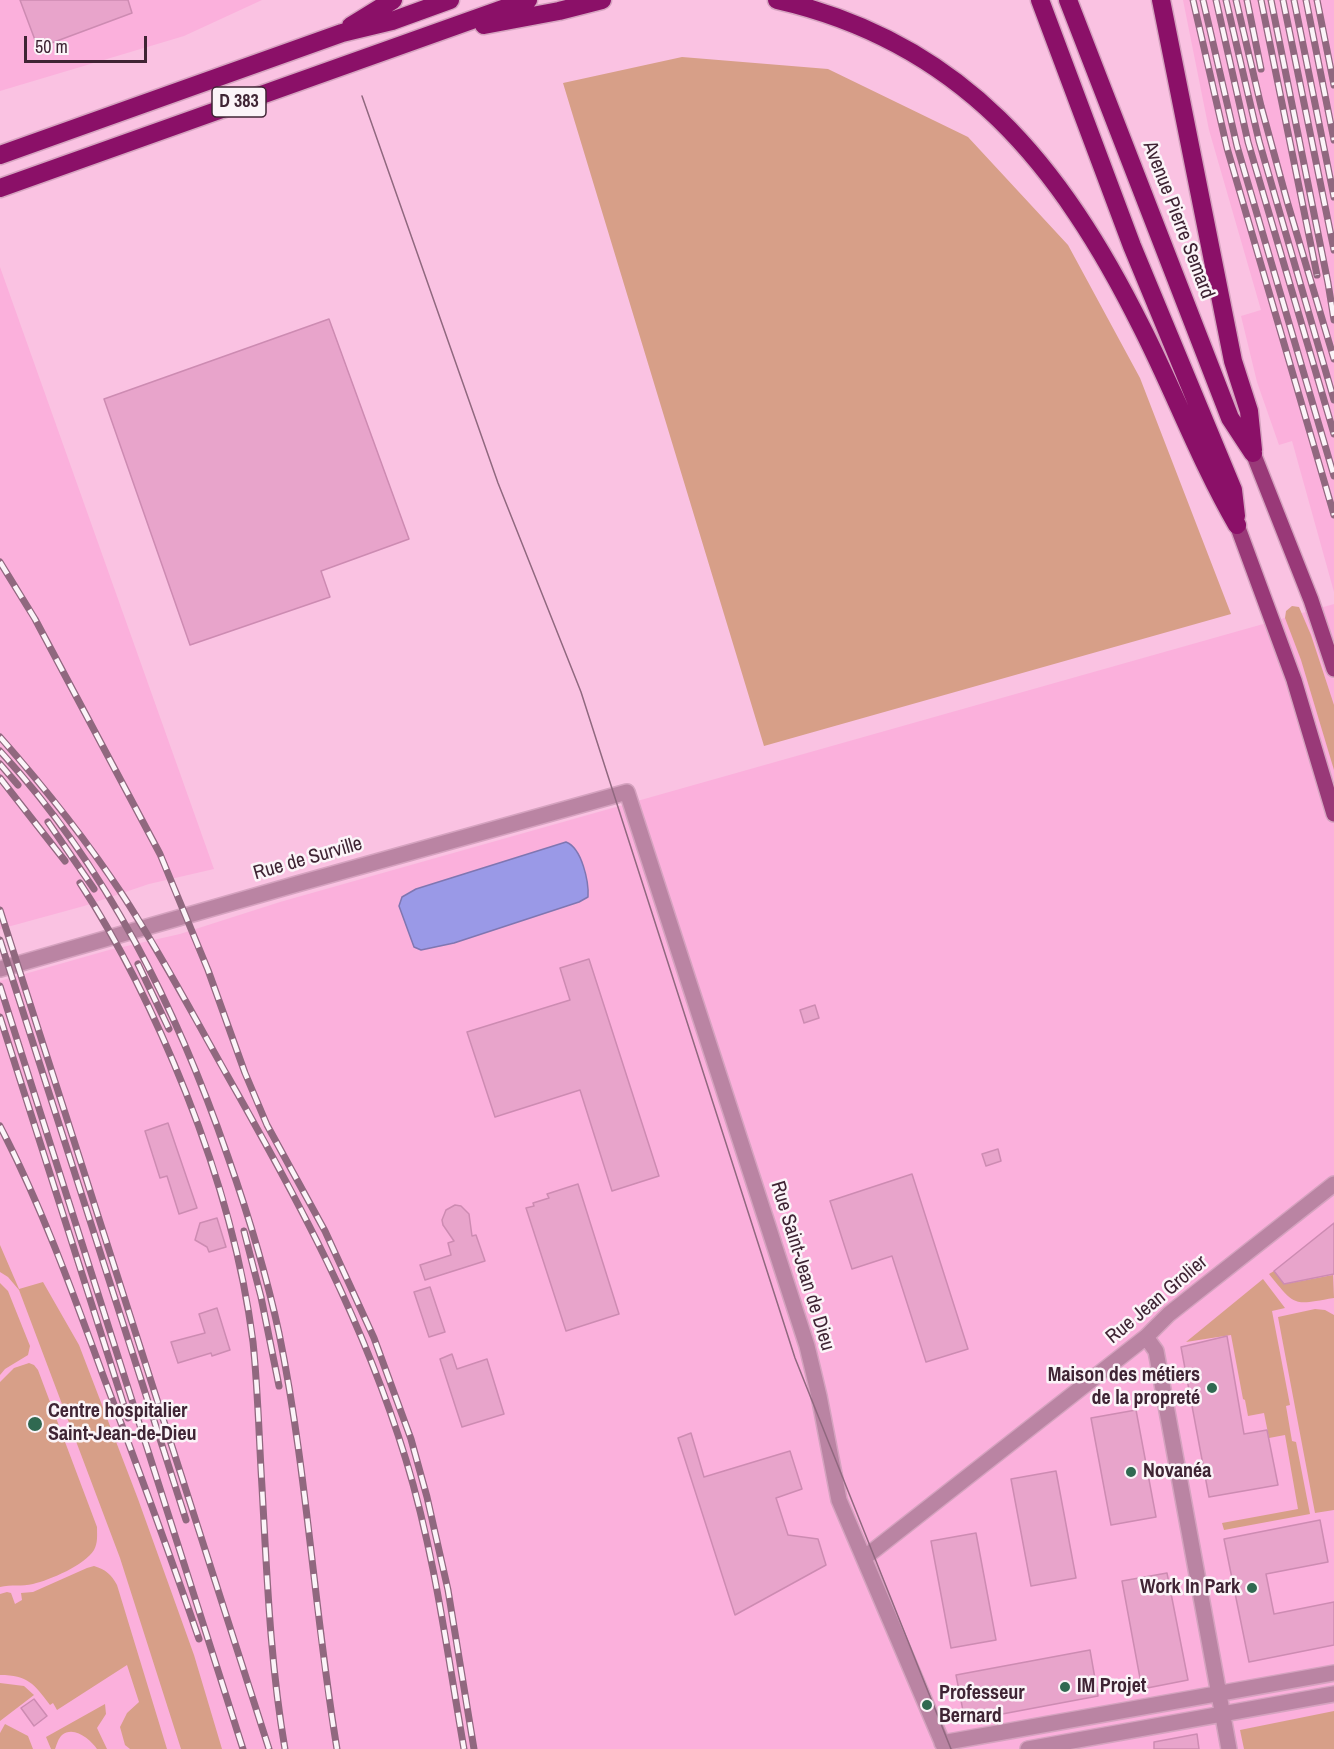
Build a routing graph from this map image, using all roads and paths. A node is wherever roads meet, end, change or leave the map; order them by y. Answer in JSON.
{"nodes":[{"id":1,"x":393,"y":0,"type":"edge"},
{"id":2,"x":450,"y":0,"type":"edge"},
{"id":3,"x":528,"y":0,"type":"edge"},
{"id":4,"x":602,"y":0,"type":"edge"},
{"id":5,"x":777,"y":0,"type":"edge"},
{"id":6,"x":1040,"y":0,"type":"edge"},
{"id":7,"x":1068,"y":0,"type":"edge"},
{"id":8,"x":1161,"y":0,"type":"edge"},
{"id":9,"x":342,"y":33,"type":"junction"},
{"id":10,"x":429,"y":35,"type":"junction"},
{"id":11,"x":0,"y":155,"type":"edge"},
{"id":12,"x":0,"y":188,"type":"edge"},
{"id":13,"x":1253,"y":453,"type":"junction"},
{"id":14,"x":1237,"y":525,"type":"junction"},
{"id":15,"x":1334,"y":669,"type":"edge"},
{"id":16,"x":627,"y":792,"type":"joint"},
{"id":17,"x":1334,"y":814,"type":"edge"},
{"id":18,"x":0,"y":969,"type":"edge"},
{"id":19,"x":1334,"y":1184,"type":"edge"},
{"id":20,"x":1146,"y":1337,"type":"junction"},
{"id":21,"x":864,"y":1558,"type":"junction"},
{"id":22,"x":1334,"y":1673,"type":"edge"},
{"id":23,"x":1218,"y":1694,"type":"junction"},
{"id":24,"x":1334,"y":1694,"type":"edge"},
{"id":25,"x":1222,"y":1714,"type":"junction"},
{"id":26,"x":944,"y":1746,"type":"edge"},
{"id":27,"x":1028,"y":1749,"type":"edge"},
{"id":28,"x":1228,"y":1749,"type":"edge"}],
"edges":[{"from":1,"to":9,"type":"highway"},
{"from":2,"to":9,"type":"highway","number":"D 383"},
{"from":3,"to":10,"type":"highway","number":"D 383"},
{"from":4,"to":10,"type":"highway"},
{"from":5,"to":14,"type":"highway"},
{"from":6,"to":14,"type":"highway"},
{"from":7,"to":13,"type":"highway","name":"Avenue Pierre Semard"},
{"from":8,"to":13,"type":"highway"},
{"from":9,"to":11,"type":"highway","number":"D 383"},
{"from":10,"to":12,"type":"highway","number":"D 383"},
{"from":13,"to":15,"type":"main road"},
{"from":14,"to":17,"type":"main road"},
{"from":16,"to":18,"type":"street","name":"Rue de Surville"},
{"from":16,"to":21,"type":"street","name":"Rue Saint-Jean de Dieu"},
{"from":19,"to":20,"type":"street","name":"Rue Jean Grolier"},
{"from":20,"to":21,"type":"street","name":"Rue Jean Grolier"},
{"from":20,"to":23,"type":"street"},
{"from":21,"to":26,"type":"street","name":"Rue Saint-Jean de Dieu"},
{"from":22,"to":23,"type":"street"},
{"from":23,"to":25,"type":"street"},
{"from":23,"to":26,"type":"street"},
{"from":24,"to":25,"type":"street"},
{"from":25,"to":27,"type":"street"},
{"from":25,"to":28,"type":"street"}]}
